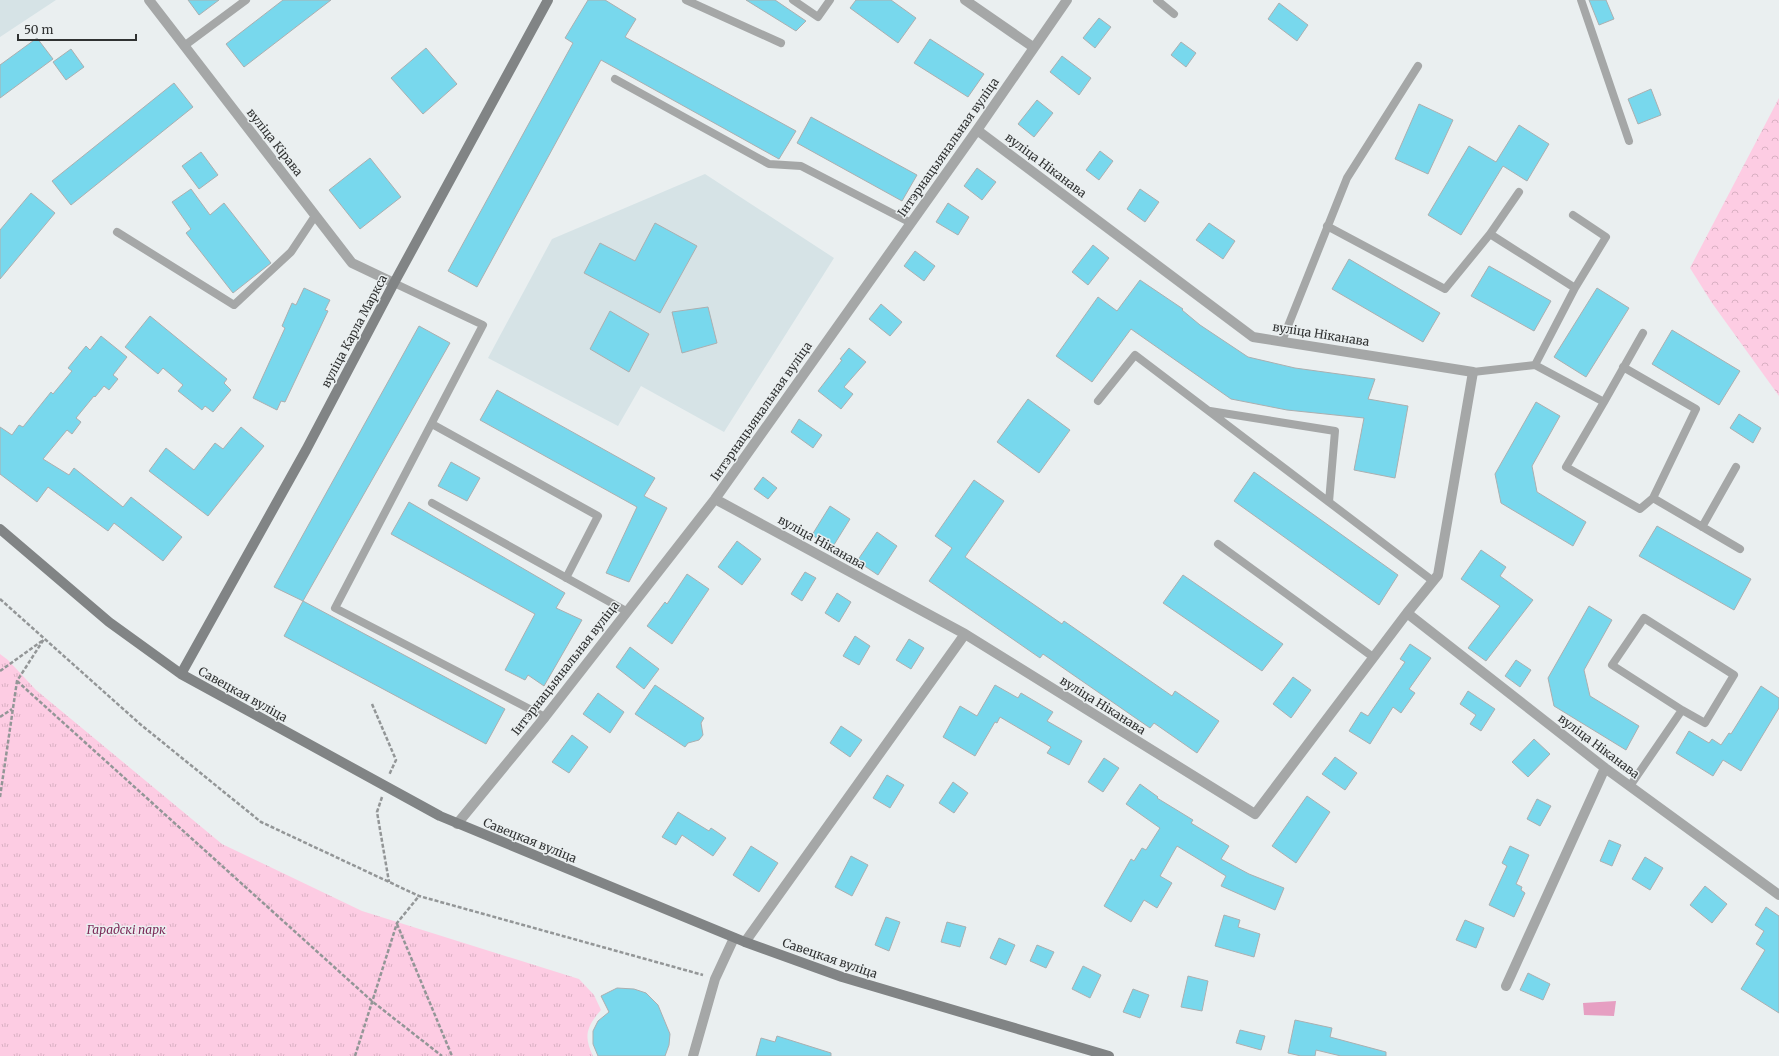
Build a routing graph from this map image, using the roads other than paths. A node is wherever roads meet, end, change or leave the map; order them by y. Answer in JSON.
{"nodes":[{"id":1,"x":149,"y":0,"type":"edge"},
{"id":2,"x":246,"y":0,"type":"edge"},
{"id":3,"x":548,"y":0,"type":"edge"},
{"id":4,"x":686,"y":0,"type":"edge"},
{"id":5,"x":793,"y":0,"type":"edge"},
{"id":6,"x":830,"y":0,"type":"edge"},
{"id":7,"x":965,"y":0,"type":"edge"},
{"id":8,"x":1067,"y":0,"type":"edge"},
{"id":9,"x":1157,"y":0,"type":"edge"},
{"id":10,"x":1581,"y":0,"type":"edge"},
{"id":11,"x":1174,"y":14,"type":"dead end"},
{"id":12,"x":781,"y":43,"type":"dead end"},
{"id":13,"x":184,"y":46,"type":"junction"},
{"id":14,"x":1033,"y":48,"type":"junction"},
{"id":15,"x":1418,"y":66,"type":"dead end"},
{"id":16,"x":615,"y":79,"type":"dead end"},
{"id":17,"x":977,"y":130,"type":"junction"},
{"id":18,"x":1630,"y":141,"type":"dead end"},
{"id":19,"x":1519,"y":192,"type":"dead end"},
{"id":20,"x":1573,"y":215,"type":"dead end"},
{"id":21,"x":315,"y":216,"type":"junction"},
{"id":22,"x":911,"y":223,"type":"junction"},
{"id":23,"x":1327,"y":226,"type":"junction"},
{"id":24,"x":117,"y":232,"type":"dead end"},
{"id":25,"x":1490,"y":234,"type":"junction"},
{"id":26,"x":394,"y":283,"type":"junction"},
{"id":27,"x":1575,"y":288,"type":"junction"},
{"id":28,"x":1643,"y":333,"type":"dead end"},
{"id":29,"x":1282,"y":341,"type":"junction"},
{"id":30,"x":1535,"y":365,"type":"junction"},
{"id":31,"x":1623,"y":367,"type":"junction"},
{"id":32,"x":1473,"y":372,"type":"junction"},
{"id":33,"x":1098,"y":401,"type":"dead end"},
{"id":34,"x":1604,"y":402,"type":"junction"},
{"id":35,"x":1208,"y":410,"type":"junction"},
{"id":36,"x":432,"y":424,"type":"junction"},
{"id":37,"x":1736,"y":467,"type":"dead end"},
{"id":38,"x":1653,"y":498,"type":"junction"},
{"id":39,"x":715,"y":499,"type":"junction"},
{"id":40,"x":1328,"y":502,"type":"junction"},
{"id":41,"x":432,"y":504,"type":"dead end"},
{"id":42,"x":1702,"y":527,"type":"junction"},
{"id":43,"x":0,"y":529,"type":"edge"},
{"id":44,"x":1218,"y":544,"type":"dead end"},
{"id":45,"x":1740,"y":549,"type":"dead end"},
{"id":46,"x":566,"y":578,"type":"junction"},
{"id":47,"x":1433,"y":582,"type":"junction"},
{"id":48,"x":626,"y":611,"type":"junction"},
{"id":49,"x":1407,"y":613,"type":"junction"},
{"id":50,"x":965,"y":634,"type":"junction"},
{"id":51,"x":1373,"y":657,"type":"junction"},
{"id":52,"x":181,"y":674,"type":"junction"},
{"id":53,"x":1682,"y":710,"type":"junction"},
{"id":54,"x":545,"y":717,"type":"junction"},
{"id":55,"x":1605,"y":768,"type":"junction"},
{"id":56,"x":1630,"y":786,"type":"junction"},
{"id":57,"x":457,"y":824,"type":"junction"},
{"id":58,"x":1779,"y":895,"type":"edge"},
{"id":59,"x":734,"y":938,"type":"junction"},
{"id":60,"x":745,"y":942,"type":"junction"},
{"id":61,"x":1506,"y":986,"type":"dead end"},
{"id":62,"x":693,"y":1056,"type":"edge"},
{"id":63,"x":1109,"y":1056,"type":"edge"}],
"edges":[{"from":1,"to":13,"type":"street","name":"вуліца Кірава"},
{"from":2,"to":13,"type":"lane"},
{"from":3,"to":26,"type":"main road","name":"вуліца Карла Маркса"},
{"from":4,"to":12,"type":"lane"},
{"from":5,"to":6,"type":"lane"},
{"from":7,"to":14,"type":"street"},
{"from":8,"to":14,"type":"street","name":"Інтэрнацыянальная вуліца"},
{"from":9,"to":11,"type":"lane"},
{"from":10,"to":18,"type":"lane"},
{"from":13,"to":21,"type":"street","name":"вуліца Кірава"},
{"from":14,"to":17,"type":"street","name":"Інтэрнацыянальная вуліца"},
{"from":15,"to":23,"type":"lane"},
{"from":16,"to":22,"type":"lane"},
{"from":17,"to":22,"type":"street","name":"Інтэрнацыянальная вуліца"},
{"from":17,"to":29,"type":"street","name":"вуліца Ніканава"},
{"from":19,"to":25,"type":"lane"},
{"from":20,"to":27,"type":"lane"},
{"from":21,"to":24,"type":"lane"},
{"from":21,"to":26,"type":"street","name":"вуліца Кірава"},
{"from":22,"to":39,"type":"street","name":"Інтэрнацыянальная вуліца"},
{"from":23,"to":25,"type":"lane"},
{"from":23,"to":29,"type":"lane"},
{"from":25,"to":27,"type":"lane"},
{"from":26,"to":36,"type":"lane"},
{"from":26,"to":52,"type":"main road","name":"вуліца Карла Маркса"},
{"from":27,"to":30,"type":"lane"},
{"from":28,"to":31,"type":"lane"},
{"from":29,"to":32,"type":"street","name":"вуліца Ніканава"},
{"from":30,"to":32,"type":"lane"},
{"from":30,"to":34,"type":"lane"},
{"from":31,"to":34,"type":"lane"},
{"from":31,"to":38,"type":"lane"},
{"from":32,"to":47,"type":"street","name":"вуліца Ніканава"},
{"from":33,"to":35,"type":"lane"},
{"from":34,"to":38,"type":"lane"},
{"from":35,"to":40,"type":"lane"},
{"from":35,"to":40,"type":"lane"},
{"from":36,"to":46,"type":"lane"},
{"from":36,"to":54,"type":"lane"},
{"from":37,"to":42,"type":"lane"},
{"from":38,"to":42,"type":"lane"},
{"from":39,"to":48,"type":"street","name":"Інтэрнацыянальная вуліца"},
{"from":39,"to":50,"type":"street","name":"вуліца Ніканава"},
{"from":40,"to":47,"type":"lane"},
{"from":41,"to":46,"type":"lane"},
{"from":42,"to":45,"type":"lane"},
{"from":43,"to":52,"type":"main road","name":"Савецкая вуліца"},
{"from":44,"to":51,"type":"lane"},
{"from":46,"to":48,"type":"lane"},
{"from":47,"to":49,"type":"street","name":"вуліца Ніканава"},
{"from":48,"to":54,"type":"street","name":"Інтэрнацыянальная вуліца"},
{"from":49,"to":51,"type":"street","name":"вуліца Ніканава"},
{"from":49,"to":55,"type":"street","name":"вуліца Ніканава"},
{"from":50,"to":51,"type":"street","name":"вуліца Ніканава"},
{"from":50,"to":60,"type":"street"},
{"from":52,"to":57,"type":"main road","name":"Савецкая вуліца"},
{"from":53,"to":53,"type":"lane"},
{"from":53,"to":56,"type":"lane"},
{"from":54,"to":57,"type":"street","name":"Інтэрнацыянальная вуліца"},
{"from":55,"to":56,"type":"street","name":"вуліца Ніканава"},
{"from":55,"to":61,"type":"street"},
{"from":56,"to":58,"type":"street","name":"вуліца Ніканава"},
{"from":57,"to":59,"type":"main road","name":"Савецкая вуліца"},
{"from":59,"to":60,"type":"main road","name":"Савецкая вуліца"},
{"from":59,"to":62,"type":"street"},
{"from":60,"to":63,"type":"main road","name":"Савецкая вуліца"}]}
